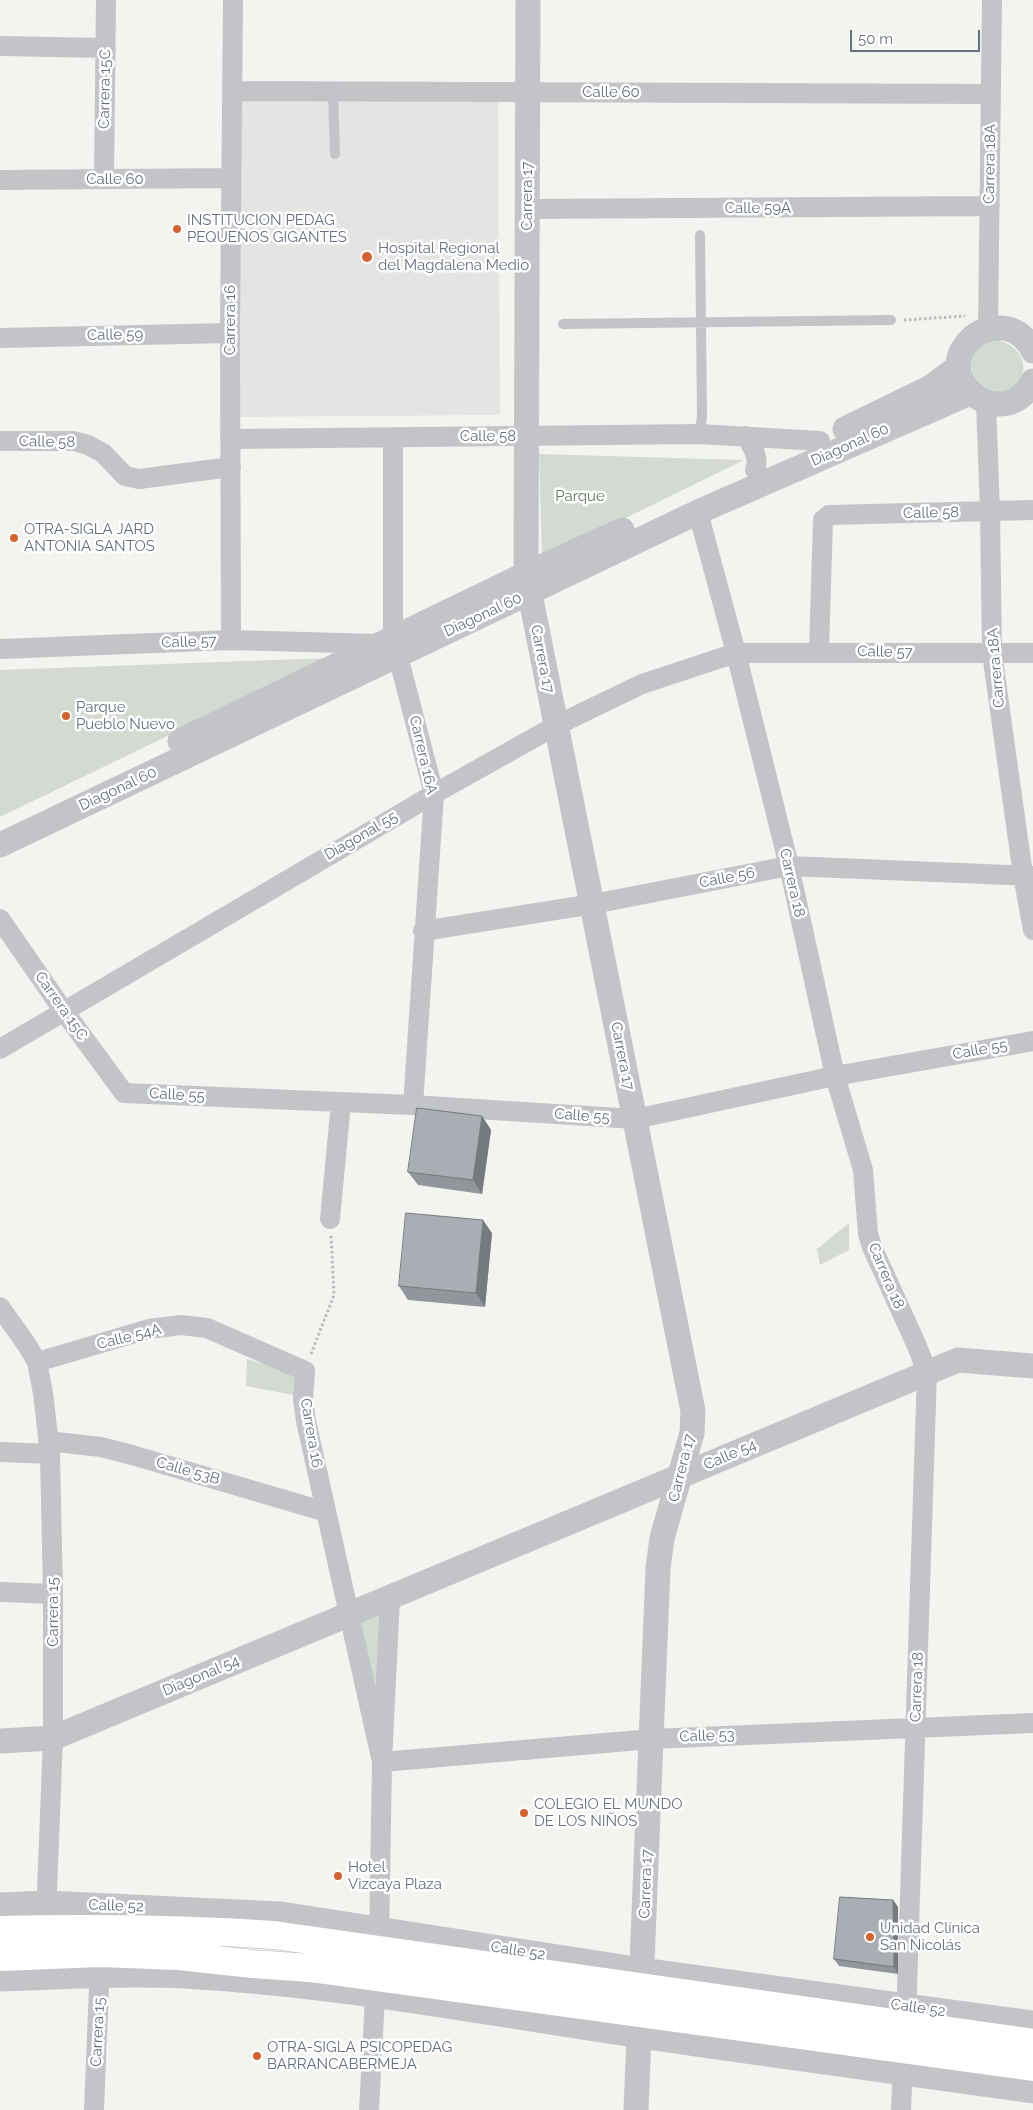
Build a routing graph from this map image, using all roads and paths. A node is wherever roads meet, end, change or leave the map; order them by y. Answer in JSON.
{"nodes":[{"id":1,"x":106,"y":0,"type":"edge"},
{"id":2,"x":233,"y":0,"type":"edge"},
{"id":3,"x":528,"y":0,"type":"edge"},
{"id":4,"x":992,"y":0,"type":"edge"},
{"id":5,"x":0,"y":46,"type":"edge"},
{"id":6,"x":106,"y":48,"type":"junction"},
{"id":7,"x":232,"y":92,"type":"junction"},
{"id":8,"x":333,"y":92,"type":"junction"},
{"id":9,"x":527,"y":92,"type":"junction"},
{"id":10,"x":991,"y":94,"type":"junction"},
{"id":11,"x":335,"y":154,"type":"dead end"},
{"id":12,"x":231,"y":178,"type":"junction"},
{"id":13,"x":104,"y":179,"type":"junction"},
{"id":14,"x":0,"y":180,"type":"edge"},
{"id":15,"x":990,"y":206,"type":"junction"},
{"id":16,"x":527,"y":209,"type":"junction"},
{"id":17,"x":700,"y":235,"type":"dead end"},
{"id":18,"x":891,"y":320,"type":"joint"},
{"id":19,"x":988,"y":321,"type":"junction"},
{"id":20,"x":701,"y":322,"type":"junction"},
{"id":21,"x":563,"y":324,"type":"dead end"},
{"id":22,"x":230,"y":333,"type":"junction"},
{"id":23,"x":0,"y":338,"type":"edge"},
{"id":24,"x":1028,"y":339,"type":"edge"},
{"id":25,"x":959,"y":366,"type":"junction"},
{"id":26,"x":1030,"y":392,"type":"edge"},
{"id":27,"x":978,"y":398,"type":"junction"},
{"id":28,"x":700,"y":434,"type":"junction"},
{"id":29,"x":526,"y":436,"type":"junction"},
{"id":30,"x":746,"y":436,"type":"junction"},
{"id":31,"x":393,"y":437,"type":"junction"},
{"id":32,"x":230,"y":439,"type":"junction"},
{"id":33,"x":820,"y":441,"type":"junction"},
{"id":34,"x":0,"y":442,"type":"edge"},
{"id":35,"x":231,"y":467,"type":"junction"},
{"id":36,"x":755,"y":470,"type":"junction"},
{"id":37,"x":1033,"y":510,"type":"edge"},
{"id":38,"x":698,"y":512,"type":"junction"},
{"id":39,"x":990,"y":512,"type":"junction"},
{"id":40,"x":527,"y":584,"type":"junction"},
{"id":41,"x":231,"y":640,"type":"junction"},
{"id":42,"x":390,"y":646,"type":"junction"},
{"id":43,"x":0,"y":649,"type":"edge"},
{"id":44,"x":819,"y":651,"type":"junction"},
{"id":45,"x":736,"y":652,"type":"junction"},
{"id":46,"x":992,"y":653,"type":"junction"},
{"id":47,"x":1033,"y":653,"type":"edge"},
{"id":48,"x":555,"y":726,"type":"junction"},
{"id":49,"x":434,"y":794,"type":"junction"},
{"id":50,"x":0,"y":828,"type":"edge"},
{"id":51,"x":0,"y":845,"type":"edge"},
{"id":52,"x":788,"y":866,"type":"junction"},
{"id":53,"x":1028,"y":876,"type":"edge"},
{"id":54,"x":593,"y":904,"type":"junction"},
{"id":55,"x":0,"y":919,"type":"edge"},
{"id":56,"x":1033,"y":930,"type":"edge"},
{"id":57,"x":423,"y":931,"type":"junction"},
{"id":58,"x":63,"y":1010,"type":"junction"},
{"id":59,"x":1033,"y":1041,"type":"edge"},
{"id":60,"x":0,"y":1049,"type":"edge"},
{"id":61,"x":835,"y":1076,"type":"junction"},
{"id":62,"x":124,"y":1093,"type":"joint"},
{"id":63,"x":341,"y":1103,"type":"junction"},
{"id":64,"x":413,"y":1105,"type":"junction"},
{"id":65,"x":635,"y":1119,"type":"junction"},
{"id":66,"x":330,"y":1219,"type":"joint"},
{"id":67,"x":0,"y":1307,"type":"edge"},
{"id":68,"x":37,"y":1362,"type":"junction"},
{"id":69,"x":1033,"y":1366,"type":"edge"},
{"id":70,"x":305,"y":1371,"type":"junction"},
{"id":71,"x":927,"y":1372,"type":"junction"},
{"id":72,"x":49,"y":1448,"type":"junction"},
{"id":73,"x":0,"y":1452,"type":"edge"},
{"id":74,"x":680,"y":1476,"type":"junction"},
{"id":75,"x":326,"y":1512,"type":"junction"},
{"id":76,"x":0,"y":1592,"type":"edge"},
{"id":77,"x":53,"y":1594,"type":"junction"},
{"id":78,"x":390,"y":1598,"type":"junction"},
{"id":79,"x":350,"y":1614,"type":"junction"},
{"id":80,"x":1033,"y":1723,"type":"edge"},
{"id":81,"x":916,"y":1728,"type":"junction"},
{"id":82,"x":53,"y":1738,"type":"junction"},
{"id":83,"x":652,"y":1739,"type":"junction"},
{"id":84,"x":0,"y":1741,"type":"edge"},
{"id":85,"x":382,"y":1762,"type":"junction"},
{"id":86,"x":0,"y":1905,"type":"edge"},
{"id":87,"x":46,"y":1916,"type":"junction"},
{"id":88,"x":0,"y":1930,"type":"edge"},
{"id":89,"x":379,"y":1939,"type":"junction"},
{"id":90,"x":0,"y":1957,"type":"edge"},
{"id":91,"x":100,"y":1965,"type":"junction"},
{"id":92,"x":0,"y":1979,"type":"edge"},
{"id":93,"x":375,"y":1996,"type":"junction"},
{"id":94,"x":641,"y":2002,"type":"junction"},
{"id":95,"x":1033,"y":2024,"type":"edge"},
{"id":96,"x":905,"y":2038,"type":"junction"},
{"id":97,"x":1033,"y":2043,"type":"edge"},
{"id":98,"x":1033,"y":2068,"type":"edge"},
{"id":99,"x":1033,"y":2091,"type":"edge"},
{"id":100,"x":94,"y":2110,"type":"edge"},
{"id":101,"x":369,"y":2110,"type":"edge"},
{"id":102,"x":636,"y":2110,"type":"edge"},
{"id":103,"x":901,"y":2110,"type":"edge"}],
"edges":[{"from":1,"to":6,"type":"street","name":"Carrera 15C"},
{"from":2,"to":7,"type":"street","name":"Carrera 16"},
{"from":3,"to":9,"type":"street","name":"Carrera 17"},
{"from":4,"to":10,"type":"street","name":"Carrera 18A"},
{"from":5,"to":6,"type":"street"},
{"from":6,"to":13,"type":"street","name":"Carrera 15C"},
{"from":7,"to":8,"type":"street","name":"Calle 60"},
{"from":7,"to":12,"type":"street","name":"Carrera 16"},
{"from":8,"to":9,"type":"street","name":"Calle 60"},
{"from":8,"to":11,"type":"lane"},
{"from":9,"to":10,"type":"street","name":"Calle 60"},
{"from":9,"to":16,"type":"street","name":"Carrera 17"},
{"from":10,"to":15,"type":"street","name":"Carrera 18A"},
{"from":12,"to":13,"type":"street","name":"Calle 60"},
{"from":12,"to":22,"type":"street","name":"Carrera 16"},
{"from":13,"to":14,"type":"street","name":"Calle 60"},
{"from":15,"to":16,"type":"street","name":"Calle 59A"},
{"from":15,"to":19,"type":"street","name":"Carrera 18A"},
{"from":16,"to":29,"type":"street","name":"Carrera 17"},
{"from":17,"to":20,"type":"lane"},
{"from":18,"to":19,"type":"path"},
{"from":18,"to":20,"type":"lane"},
{"from":19,"to":24,"type":"street"},
{"from":19,"to":25,"type":"street"},
{"from":20,"to":21,"type":"lane"},
{"from":20,"to":28,"type":"lane"},
{"from":22,"to":23,"type":"street","name":"Calle 59"},
{"from":22,"to":32,"type":"street","name":"Carrera 16"},
{"from":25,"to":27,"type":"street"},
{"from":25,"to":33,"type":"street","name":"Diagonal 60"},
{"from":26,"to":27,"type":"street"},
{"from":27,"to":38,"type":"street","name":"Diagonal 60"},
{"from":27,"to":39,"type":"street","name":"Carrera 18A"},
{"from":28,"to":29,"type":"street","name":"Calle 58"},
{"from":28,"to":30,"type":"street","name":"Calle 58"},
{"from":29,"to":31,"type":"street","name":"Calle 58"},
{"from":29,"to":40,"type":"street","name":"Carrera 17"},
{"from":30,"to":33,"type":"street","name":"Calle 58"},
{"from":30,"to":36,"type":"street"},
{"from":31,"to":32,"type":"street","name":"Calle 58"},
{"from":31,"to":42,"type":"street","name":"Carrera 16A"},
{"from":32,"to":35,"type":"street","name":"Carrera 16"},
{"from":33,"to":36,"type":"street","name":"Diagonal 60"},
{"from":34,"to":35,"type":"street","name":"Calle 58"},
{"from":35,"to":41,"type":"street","name":"Carrera 16"},
{"from":36,"to":40,"type":"street","name":"Diagonal 60"},
{"from":37,"to":39,"type":"street","name":"Calle 58"},
{"from":38,"to":40,"type":"street","name":"Diagonal 60"},
{"from":38,"to":45,"type":"street","name":"Carrera 18"},
{"from":39,"to":44,"type":"street","name":"Calle 58"},
{"from":39,"to":46,"type":"street","name":"Carrera 18A"},
{"from":40,"to":42,"type":"street","name":"Diagonal 60"},
{"from":40,"to":48,"type":"street","name":"Carrera 17"},
{"from":41,"to":42,"type":"street","name":"Calle 57"},
{"from":41,"to":43,"type":"street","name":"Calle 57"},
{"from":42,"to":49,"type":"street","name":"Carrera 16A"},
{"from":42,"to":50,"type":"street","name":"Diagonal 60"},
{"from":42,"to":51,"type":"street","name":"Diagonal 60"},
{"from":44,"to":45,"type":"street","name":"Calle 57"},
{"from":44,"to":46,"type":"street","name":"Calle 57"},
{"from":45,"to":48,"type":"street","name":"Diagonal 55"},
{"from":45,"to":52,"type":"street","name":"Carrera 18"},
{"from":46,"to":47,"type":"street","name":"Calle 57"},
{"from":46,"to":53,"type":"street","name":"Carrera 18A"},
{"from":48,"to":49,"type":"street","name":"Diagonal 55"},
{"from":48,"to":54,"type":"street","name":"Carrera 17"},
{"from":49,"to":57,"type":"street","name":"Carrera 16A"},
{"from":49,"to":58,"type":"street","name":"Diagonal 55"},
{"from":52,"to":53,"type":"street","name":"Calle 56"},
{"from":52,"to":54,"type":"street","name":"Calle 56"},
{"from":52,"to":61,"type":"street","name":"Carrera 18"},
{"from":53,"to":56,"type":"street","name":"Carrera 18A"},
{"from":54,"to":57,"type":"street","name":"Calle 56"},
{"from":54,"to":65,"type":"street","name":"Carrera 17"},
{"from":55,"to":58,"type":"street","name":"Carrera 15C"},
{"from":57,"to":64,"type":"street","name":"Carrera 16A"},
{"from":58,"to":60,"type":"street","name":"Diagonal 55"},
{"from":58,"to":62,"type":"street","name":"Carrera 15C"},
{"from":59,"to":61,"type":"street","name":"Calle 55"},
{"from":61,"to":65,"type":"street","name":"Calle 55"},
{"from":61,"to":71,"type":"street","name":"Carrera 18"},
{"from":62,"to":63,"type":"street","name":"Calle 55"},
{"from":63,"to":64,"type":"street","name":"Calle 55"},
{"from":63,"to":66,"type":"street"},
{"from":64,"to":65,"type":"street","name":"Calle 55"},
{"from":65,"to":74,"type":"street","name":"Carrera 17"},
{"from":66,"to":70,"type":"path"},
{"from":67,"to":68,"type":"street","name":"Carrera 15"},
{"from":68,"to":70,"type":"street","name":"Calle 54A"},
{"from":68,"to":72,"type":"street","name":"Carrera 15"},
{"from":69,"to":71,"type":"street","name":"Calle 54"},
{"from":70,"to":75,"type":"street","name":"Carrera 16"},
{"from":71,"to":74,"type":"street","name":"Calle 54"},
{"from":71,"to":81,"type":"street","name":"Carrera 18"},
{"from":72,"to":73,"type":"street","name":"Calle 53B"},
{"from":72,"to":75,"type":"street","name":"Calle 53B"},
{"from":72,"to":77,"type":"street","name":"Carrera 15"},
{"from":74,"to":78,"type":"street","name":"Calle 54"},
{"from":74,"to":83,"type":"street","name":"Carrera 17"},
{"from":75,"to":79,"type":"street","name":"Carrera 16"},
{"from":76,"to":77,"type":"street"},
{"from":77,"to":82,"type":"street","name":"Carrera 15"},
{"from":78,"to":79,"type":"street","name":"Calle 54"},
{"from":78,"to":85,"type":"street","name":"Carrera 16"},
{"from":79,"to":82,"type":"street","name":"Diagonal 54"},
{"from":79,"to":85,"type":"street","name":"Carrera 16"},
{"from":80,"to":81,"type":"street","name":"Calle 53"},
{"from":81,"to":83,"type":"street","name":"Calle 53"},
{"from":81,"to":96,"type":"street","name":"Carrera 18"},
{"from":82,"to":84,"type":"street"},
{"from":82,"to":87,"type":"street","name":"Carrera 15"},
{"from":83,"to":85,"type":"street","name":"Calle 53"},
{"from":83,"to":94,"type":"street","name":"Carrera 17"},
{"from":85,"to":89,"type":"street","name":"Carrera 16"},
{"from":86,"to":87,"type":"street","name":"Calle 52"},
{"from":87,"to":88,"type":"main road","name":"Calle 52"},
{"from":87,"to":89,"type":"main road","name":"Calle 52"},
{"from":89,"to":94,"type":"main road","name":"Calle 52"},
{"from":90,"to":91,"type":"main road","name":"Calle 52"},
{"from":91,"to":92,"type":"street","name":"Calle 52"},
{"from":91,"to":93,"type":"street","name":"Calle 52"},
{"from":91,"to":94,"type":"main road","name":"Calle 52"},
{"from":91,"to":100,"type":"street","name":"Carrera 15"},
{"from":93,"to":94,"type":"street","name":"Calle 52"},
{"from":93,"to":101,"type":"street"},
{"from":94,"to":96,"type":"main road","name":"Calle 52"},
{"from":94,"to":96,"type":"street","name":"Calle 52"},
{"from":94,"to":102,"type":"street","name":"Carrera 17"},
{"from":95,"to":96,"type":"street","name":"Calle 52"},
{"from":96,"to":97,"type":"main road","name":"Calle 52"},
{"from":96,"to":98,"type":"main road","name":"Calle 52"},
{"from":96,"to":99,"type":"street","name":"Calle 52"},
{"from":96,"to":103,"type":"street","name":"Carrera 18"}]}
